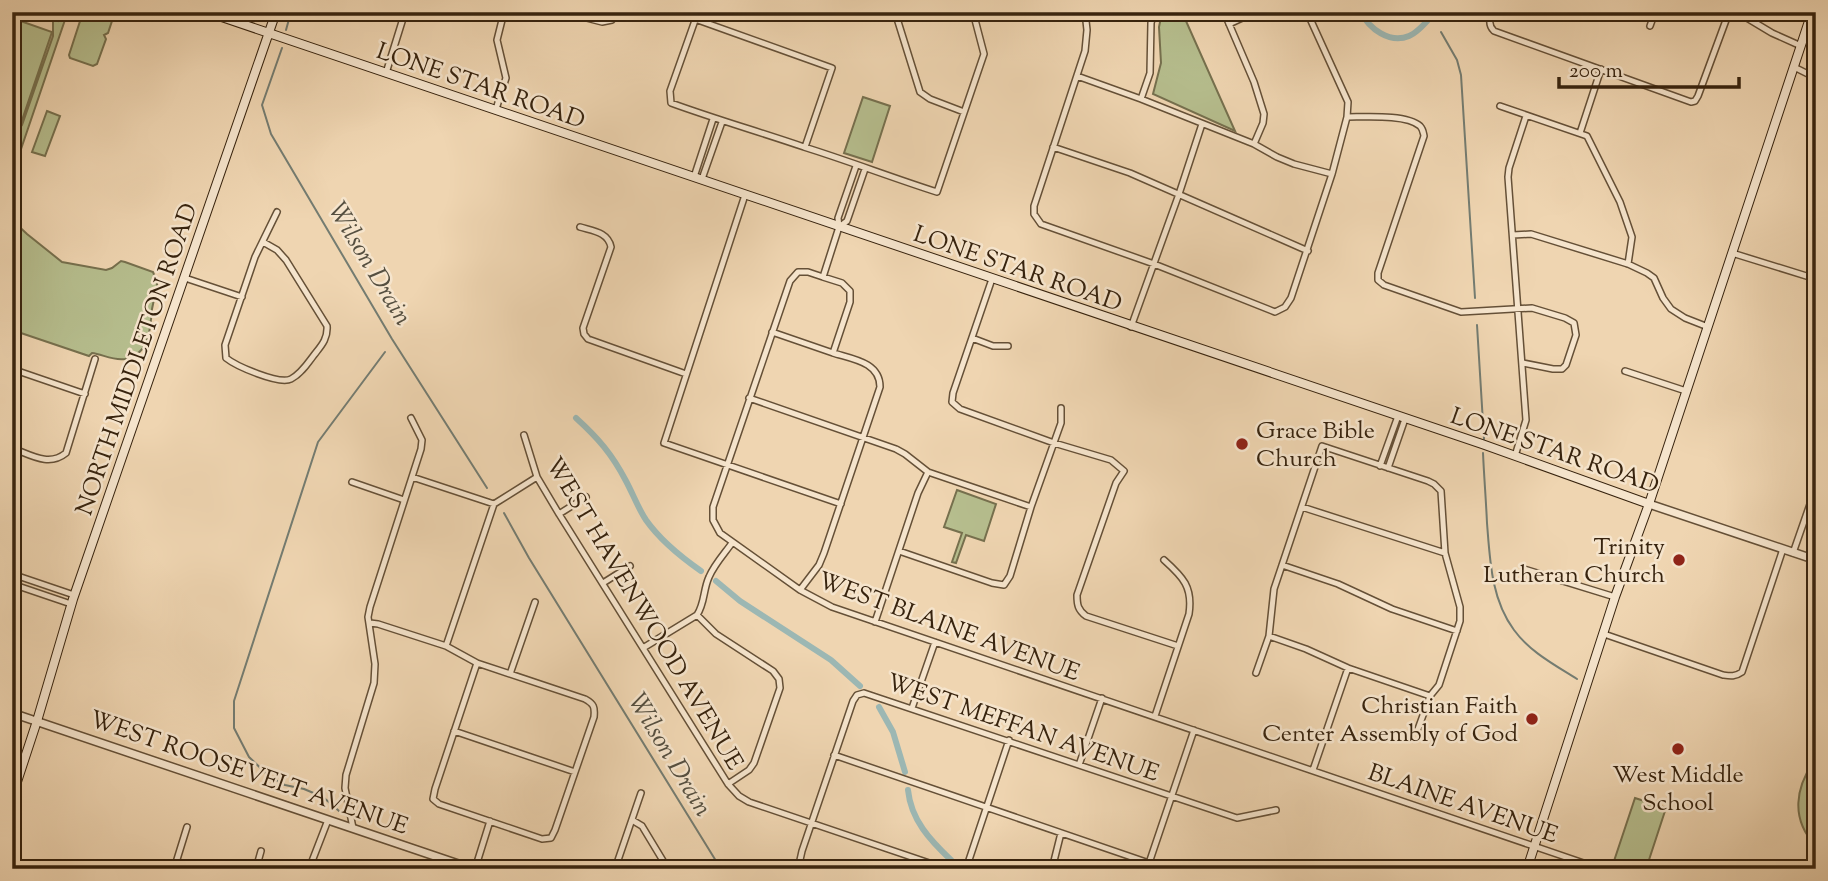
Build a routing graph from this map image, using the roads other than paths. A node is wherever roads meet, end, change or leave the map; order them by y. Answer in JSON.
{"nodes":[{"id":1,"x":207,"y":12,"type":"edge"},
{"id":2,"x":276,"y":12,"type":"edge"},
{"id":3,"x":405,"y":12,"type":"edge"},
{"id":4,"x":504,"y":12,"type":"edge"},
{"id":5,"x":563,"y":12,"type":"edge"},
{"id":6,"x":617,"y":12,"type":"edge"},
{"id":7,"x":895,"y":12,"type":"edge"},
{"id":8,"x":974,"y":12,"type":"edge"},
{"id":9,"x":1085,"y":12,"type":"edge"},
{"id":10,"x":1154,"y":12,"type":"edge"},
{"id":11,"x":1224,"y":12,"type":"edge"},
{"id":12,"x":1255,"y":12,"type":"edge"},
{"id":13,"x":1307,"y":12,"type":"edge"},
{"id":14,"x":1493,"y":12,"type":"edge"},
{"id":15,"x":1655,"y":12,"type":"edge"},
{"id":16,"x":1729,"y":12,"type":"edge"},
{"id":17,"x":1737,"y":12,"type":"edge"},
{"id":18,"x":1812,"y":14,"type":"edge"},
{"id":19,"x":696,"y":16,"type":"edge"},
{"id":20,"x":1229,"y":24,"type":"junction"},
{"id":21,"x":1650,"y":26,"type":"dead end"},
{"id":22,"x":269,"y":33,"type":"junction"},
{"id":23,"x":1801,"y":46,"type":"junction"},
{"id":24,"x":1794,"y":67,"type":"junction"},
{"id":25,"x":1601,"y":69,"type":"junction"},
{"id":26,"x":386,"y":73,"type":"junction"},
{"id":27,"x":1077,"y":76,"type":"junction"},
{"id":28,"x":1816,"y":78,"type":"edge"},
{"id":29,"x":1141,"y":99,"type":"junction"},
{"id":30,"x":1500,"y":106,"type":"dead end"},
{"id":31,"x":496,"y":109,"type":"junction"},
{"id":32,"x":964,"y":112,"type":"junction"},
{"id":33,"x":1526,"y":116,"type":"junction"},
{"id":34,"x":1347,"y":117,"type":"junction"},
{"id":35,"x":713,"y":119,"type":"junction"},
{"id":36,"x":722,"y":122,"type":"junction"},
{"id":37,"x":1202,"y":124,"type":"junction"},
{"id":38,"x":1580,"y":134,"type":"junction"},
{"id":39,"x":1254,"y":144,"type":"junction"},
{"id":40,"x":805,"y":147,"type":"junction"},
{"id":41,"x":1053,"y":147,"type":"junction"},
{"id":42,"x":856,"y":166,"type":"junction"},
{"id":43,"x":865,"y":169,"type":"junction"},
{"id":44,"x":1332,"y":174,"type":"junction"},
{"id":45,"x":698,"y":178,"type":"junction"},
{"id":46,"x":1179,"y":194,"type":"junction"},
{"id":47,"x":746,"y":195,"type":"junction"},
{"id":48,"x":277,"y":212,"type":"dead end"},
{"id":49,"x":580,"y":227,"type":"dead end"},
{"id":50,"x":839,"y":227,"type":"junction"},
{"id":51,"x":1513,"y":235,"type":"junction"},
{"id":52,"x":263,"y":242,"type":"junction"},
{"id":53,"x":1308,"y":251,"type":"junction"},
{"id":54,"x":1732,"y":253,"type":"junction"},
{"id":55,"x":1154,"y":264,"type":"junction"},
{"id":56,"x":1628,"y":264,"type":"junction"},
{"id":57,"x":823,"y":276,"type":"junction"},
{"id":58,"x":185,"y":278,"type":"junction"},
{"id":59,"x":992,"y":279,"type":"junction"},
{"id":60,"x":1816,"y":279,"type":"edge"},
{"id":61,"x":242,"y":297,"type":"junction"},
{"id":62,"x":1519,"y":307,"type":"junction"},
{"id":63,"x":1131,"y":327,"type":"junction"},
{"id":64,"x":1708,"y":327,"type":"junction"},
{"id":65,"x":772,"y":332,"type":"junction"},
{"id":66,"x":972,"y":338,"type":"junction"},
{"id":67,"x":1008,"y":346,"type":"dead end"},
{"id":68,"x":833,"y":352,"type":"junction"},
{"id":69,"x":95,"y":359,"type":"dead end"},
{"id":70,"x":1523,"y":363,"type":"junction"},
{"id":71,"x":12,"y":369,"type":"edge"},
{"id":72,"x":1625,"y":371,"type":"dead end"},
{"id":73,"x":686,"y":374,"type":"junction"},
{"id":74,"x":1686,"y":391,"type":"junction"},
{"id":75,"x":85,"y":394,"type":"junction"},
{"id":76,"x":750,"y":398,"type":"junction"},
{"id":77,"x":1061,"y":408,"type":"dead end"},
{"id":78,"x":411,"y":418,"type":"dead end"},
{"id":79,"x":1402,"y":418,"type":"junction"},
{"id":80,"x":524,"y":435,"type":"dead end"},
{"id":81,"x":863,"y":438,"type":"junction"},
{"id":82,"x":1054,"y":443,"type":"junction"},
{"id":83,"x":12,"y":449,"type":"edge"},
{"id":84,"x":1516,"y":456,"type":"junction"},
{"id":85,"x":727,"y":466,"type":"junction"},
{"id":86,"x":1380,"y":466,"type":"junction"},
{"id":87,"x":1388,"y":468,"type":"junction"},
{"id":88,"x":928,"y":472,"type":"junction"},
{"id":89,"x":412,"y":477,"type":"junction"},
{"id":90,"x":537,"y":477,"type":"junction"},
{"id":91,"x":352,"y":482,"type":"dead end"},
{"id":92,"x":1816,"y":487,"type":"edge"},
{"id":93,"x":586,"y":497,"type":"dead end"},
{"id":94,"x":404,"y":500,"type":"junction"},
{"id":95,"x":841,"y":504,"type":"junction"},
{"id":96,"x":1649,"y":504,"type":"junction"},
{"id":97,"x":494,"y":505,"type":"junction"},
{"id":98,"x":1031,"y":507,"type":"junction"},
{"id":99,"x":1302,"y":507,"type":"junction"},
{"id":100,"x":559,"y":514,"type":"junction"},
{"id":101,"x":732,"y":543,"type":"junction"},
{"id":102,"x":1783,"y":550,"type":"junction"},
{"id":103,"x":899,"y":551,"type":"junction"},
{"id":104,"x":1445,"y":553,"type":"junction"},
{"id":105,"x":1793,"y":553,"type":"junction"},
{"id":106,"x":1164,"y":560,"type":"dead end"},
{"id":107,"x":1816,"y":561,"type":"edge"},
{"id":108,"x":1282,"y":565,"type":"junction"},
{"id":109,"x":629,"y":566,"type":"dead end"},
{"id":110,"x":1524,"y":569,"type":"dead end"},
{"id":111,"x":12,"y":574,"type":"edge"},
{"id":112,"x":603,"y":583,"type":"junction"},
{"id":113,"x":12,"y":584,"type":"edge"},
{"id":114,"x":800,"y":590,"type":"junction"},
{"id":115,"x":74,"y":595,"type":"junction"},
{"id":116,"x":1615,"y":597,"type":"junction"},
{"id":117,"x":535,"y":602,"type":"dead end"},
{"id":118,"x":71,"y":604,"type":"junction"},
{"id":119,"x":697,"y":615,"type":"junction"},
{"id":120,"x":875,"y":622,"type":"junction"},
{"id":121,"x":370,"y":624,"type":"junction"},
{"id":122,"x":1457,"y":631,"type":"junction"},
{"id":123,"x":1604,"y":634,"type":"junction"},
{"id":124,"x":1269,"y":636,"type":"junction"},
{"id":125,"x":934,"y":642,"type":"junction"},
{"id":126,"x":446,"y":646,"type":"junction"},
{"id":127,"x":1178,"y":646,"type":"junction"},
{"id":128,"x":643,"y":648,"type":"junction"},
{"id":129,"x":477,"y":663,"type":"junction"},
{"id":130,"x":1348,"y":668,"type":"junction"},
{"id":131,"x":1256,"y":673,"type":"dead end"},
{"id":132,"x":510,"y":674,"type":"junction"},
{"id":133,"x":1430,"y":696,"type":"junction"},
{"id":134,"x":1102,"y":698,"type":"junction"},
{"id":135,"x":912,"y":708,"type":"junction"},
{"id":136,"x":12,"y":713,"type":"edge"},
{"id":137,"x":1155,"y":716,"type":"junction"},
{"id":138,"x":37,"y":721,"type":"junction"},
{"id":139,"x":1418,"y":729,"type":"dead end"},
{"id":140,"x":1194,"y":730,"type":"junction"},
{"id":141,"x":454,"y":731,"type":"junction"},
{"id":142,"x":1009,"y":740,"type":"junction"},
{"id":143,"x":834,"y":755,"type":"junction"},
{"id":144,"x":1079,"y":765,"type":"junction"},
{"id":145,"x":1314,"y":771,"type":"junction"},
{"id":146,"x":575,"y":772,"type":"junction"},
{"id":147,"x":728,"y":784,"type":"junction"},
{"id":148,"x":641,"y":793,"type":"dead end"},
{"id":149,"x":1171,"y":796,"type":"junction"},
{"id":150,"x":12,"y":797,"type":"edge"},
{"id":151,"x":987,"y":807,"type":"junction"},
{"id":152,"x":1276,"y":810,"type":"dead end"},
{"id":153,"x":328,"y":820,"type":"junction"},
{"id":154,"x":632,"y":820,"type":"junction"},
{"id":155,"x":491,"y":821,"type":"junction"},
{"id":156,"x":812,"y":823,"type":"junction"},
{"id":157,"x":187,"y":827,"type":"dead end"},
{"id":158,"x":352,"y":828,"type":"junction"},
{"id":159,"x":1061,"y":833,"type":"junction"},
{"id":160,"x":1535,"y":846,"type":"junction"},
{"id":161,"x":261,"y":850,"type":"dead end"},
{"id":162,"x":1148,"y":866,"type":"edge"},
{"id":163,"x":1583,"y":866,"type":"edge"},
{"id":164,"x":174,"y":869,"type":"edge"},
{"id":165,"x":256,"y":869,"type":"edge"},
{"id":166,"x":309,"y":869,"type":"edge"},
{"id":167,"x":474,"y":869,"type":"edge"},
{"id":168,"x":615,"y":869,"type":"edge"},
{"id":169,"x":668,"y":869,"type":"edge"},
{"id":170,"x":798,"y":869,"type":"edge"},
{"id":171,"x":947,"y":869,"type":"edge"},
{"id":172,"x":966,"y":869,"type":"edge"},
{"id":173,"x":1052,"y":869,"type":"edge"},
{"id":174,"x":1173,"y":869,"type":"edge"},
{"id":175,"x":1527,"y":869,"type":"edge"},
{"id":176,"x":1601,"y":869,"type":"edge"}],
"edges":[{"from":1,"to":22,"type":"main road","name":"LONE STAR ROAD"},
{"from":2,"to":22,"type":"main road","name":"NORTH MIDDLETON ROAD"},
{"from":3,"to":26,"type":"street"},
{"from":4,"to":31,"type":"street"},
{"from":5,"to":6,"type":"street"},
{"from":7,"to":32,"type":"street"},
{"from":8,"to":32,"type":"street"},
{"from":9,"to":27,"type":"street"},
{"from":10,"to":29,"type":"street"},
{"from":11,"to":20,"type":"street"},
{"from":12,"to":20,"type":"street"},
{"from":13,"to":34,"type":"street"},
{"from":14,"to":25,"type":"street"},
{"from":15,"to":21,"type":"street"},
{"from":16,"to":25,"type":"street"},
{"from":17,"to":23,"type":"street"},
{"from":18,"to":23,"type":"main road"},
{"from":19,"to":35,"type":"street"},
{"from":19,"to":40,"type":"street"},
{"from":20,"to":39,"type":"street"},
{"from":22,"to":26,"type":"main road","name":"LONE STAR ROAD"},
{"from":22,"to":58,"type":"main road","name":"NORTH MIDDLETON ROAD"},
{"from":23,"to":24,"type":"main road"},
{"from":24,"to":28,"type":"street"},
{"from":24,"to":54,"type":"main road"},
{"from":25,"to":38,"type":"street"},
{"from":26,"to":31,"type":"main road","name":"LONE STAR ROAD"},
{"from":27,"to":29,"type":"street"},
{"from":27,"to":41,"type":"street"},
{"from":29,"to":37,"type":"street"},
{"from":30,"to":33,"type":"street"},
{"from":31,"to":45,"type":"main road","name":"LONE STAR ROAD"},
{"from":32,"to":43,"type":"street"},
{"from":33,"to":38,"type":"street"},
{"from":33,"to":51,"type":"street"},
{"from":34,"to":44,"type":"street"},
{"from":34,"to":62,"type":"street"},
{"from":35,"to":36,"type":"street"},
{"from":35,"to":45,"type":"street"},
{"from":36,"to":40,"type":"street"},
{"from":36,"to":45,"type":"street"},
{"from":37,"to":39,"type":"street"},
{"from":37,"to":46,"type":"street"},
{"from":38,"to":56,"type":"street"},
{"from":39,"to":44,"type":"street"},
{"from":40,"to":42,"type":"street"},
{"from":41,"to":46,"type":"street"},
{"from":41,"to":55,"type":"street"},
{"from":42,"to":43,"type":"street"},
{"from":42,"to":50,"type":"street"},
{"from":43,"to":50,"type":"street"},
{"from":44,"to":53,"type":"street"},
{"from":45,"to":47,"type":"main road","name":"LONE STAR ROAD"},
{"from":46,"to":53,"type":"street"},
{"from":46,"to":55,"type":"street"},
{"from":47,"to":50,"type":"main road","name":"LONE STAR ROAD"},
{"from":47,"to":73,"type":"street"},
{"from":48,"to":52,"type":"street"},
{"from":49,"to":73,"type":"street"},
{"from":50,"to":57,"type":"street"},
{"from":50,"to":59,"type":"main road","name":"LONE STAR ROAD"},
{"from":51,"to":56,"type":"street"},
{"from":51,"to":62,"type":"street"},
{"from":52,"to":61,"type":"street"},
{"from":52,"to":61,"type":"street"},
{"from":53,"to":55,"type":"street"},
{"from":54,"to":60,"type":"street"},
{"from":54,"to":64,"type":"main road"},
{"from":55,"to":63,"type":"street"},
{"from":56,"to":64,"type":"street"},
{"from":57,"to":65,"type":"street"},
{"from":57,"to":68,"type":"street"},
{"from":58,"to":61,"type":"street"},
{"from":58,"to":115,"type":"main road","name":"NORTH MIDDLETON ROAD"},
{"from":59,"to":63,"type":"main road","name":"LONE STAR ROAD"},
{"from":59,"to":66,"type":"street"},
{"from":62,"to":70,"type":"street"},
{"from":62,"to":70,"type":"street"},
{"from":63,"to":79,"type":"main road","name":"LONE STAR ROAD"},
{"from":64,"to":74,"type":"main road"},
{"from":65,"to":68,"type":"street"},
{"from":65,"to":76,"type":"street"},
{"from":66,"to":67,"type":"street"},
{"from":66,"to":82,"type":"street"},
{"from":68,"to":81,"type":"street"},
{"from":69,"to":75,"type":"street"},
{"from":70,"to":84,"type":"street"},
{"from":71,"to":75,"type":"street"},
{"from":72,"to":74,"type":"street"},
{"from":73,"to":85,"type":"street"},
{"from":74,"to":96,"type":"main road"},
{"from":75,"to":83,"type":"street"},
{"from":76,"to":81,"type":"street"},
{"from":76,"to":85,"type":"street"},
{"from":77,"to":82,"type":"street"},
{"from":78,"to":89,"type":"street"},
{"from":79,"to":84,"type":"main road","name":"LONE STAR ROAD"},
{"from":79,"to":86,"type":"street"},
{"from":79,"to":87,"type":"street"},
{"from":80,"to":90,"type":"street","name":"WEST HAVENWOOD AVENUE"},
{"from":81,"to":88,"type":"street"},
{"from":81,"to":95,"type":"street"},
{"from":82,"to":98,"type":"street"},
{"from":82,"to":127,"type":"street"},
{"from":84,"to":96,"type":"main road","name":"LONE STAR ROAD"},
{"from":85,"to":95,"type":"street"},
{"from":85,"to":101,"type":"street","name":"WEST BLAINE AVENUE"},
{"from":86,"to":87,"type":"street"},
{"from":86,"to":99,"type":"street"},
{"from":87,"to":104,"type":"street"},
{"from":88,"to":98,"type":"street"},
{"from":88,"to":103,"type":"street"},
{"from":89,"to":94,"type":"street"},
{"from":89,"to":97,"type":"street"},
{"from":90,"to":97,"type":"street"},
{"from":90,"to":100,"type":"street","name":"WEST HAVENWOOD AVENUE"},
{"from":91,"to":94,"type":"street"},
{"from":92,"to":105,"type":"street"},
{"from":93,"to":100,"type":"street"},
{"from":94,"to":121,"type":"street"},
{"from":95,"to":114,"type":"street"},
{"from":96,"to":102,"type":"street","name":"LONE STAR ROAD"},
{"from":96,"to":116,"type":"main road"},
{"from":97,"to":126,"type":"street"},
{"from":98,"to":103,"type":"street"},
{"from":99,"to":104,"type":"street"},
{"from":99,"to":108,"type":"street"},
{"from":100,"to":112,"type":"street","name":"WEST HAVENWOOD AVENUE"},
{"from":101,"to":114,"type":"street","name":"WEST BLAINE AVENUE"},
{"from":101,"to":119,"type":"street"},
{"from":102,"to":105,"type":"street","name":"LONE STAR ROAD"},
{"from":102,"to":123,"type":"street"},
{"from":103,"to":120,"type":"street"},
{"from":104,"to":122,"type":"street"},
{"from":105,"to":107,"type":"street","name":"LONE STAR ROAD"},
{"from":106,"to":127,"type":"street"},
{"from":108,"to":122,"type":"street"},
{"from":108,"to":124,"type":"street"},
{"from":109,"to":112,"type":"street"},
{"from":110,"to":116,"type":"street"},
{"from":111,"to":115,"type":"street"},
{"from":112,"to":128,"type":"street","name":"WEST HAVENWOOD AVENUE"},
{"from":113,"to":118,"type":"street"},
{"from":114,"to":120,"type":"street","name":"WEST BLAINE AVENUE"},
{"from":115,"to":118,"type":"main road","name":"NORTH MIDDLETON ROAD"},
{"from":116,"to":123,"type":"main road"},
{"from":117,"to":132,"type":"street"},
{"from":118,"to":138,"type":"main road","name":"NORTH MIDDLETON ROAD"},
{"from":119,"to":128,"type":"street"},
{"from":119,"to":147,"type":"street"},
{"from":120,"to":125,"type":"street","name":"WEST BLAINE AVENUE"},
{"from":121,"to":126,"type":"street"},
{"from":121,"to":158,"type":"street"},
{"from":122,"to":133,"type":"street"},
{"from":123,"to":160,"type":"main road"},
{"from":124,"to":130,"type":"street"},
{"from":124,"to":131,"type":"street"},
{"from":125,"to":134,"type":"street","name":"WEST BLAINE AVENUE"},
{"from":125,"to":135,"type":"street"},
{"from":126,"to":129,"type":"street"},
{"from":127,"to":137,"type":"street"},
{"from":128,"to":147,"type":"street","name":"WEST HAVENWOOD AVENUE"},
{"from":129,"to":132,"type":"street"},
{"from":129,"to":141,"type":"street"},
{"from":130,"to":133,"type":"street"},
{"from":130,"to":145,"type":"street"},
{"from":132,"to":146,"type":"street"},
{"from":133,"to":139,"type":"street"},
{"from":134,"to":137,"type":"street","name":"WEST BLAINE AVENUE"},
{"from":134,"to":144,"type":"street"},
{"from":135,"to":142,"type":"street","name":"WEST MEFFAN AVENUE"},
{"from":135,"to":143,"type":"street","name":"WEST MEFFAN AVENUE"},
{"from":136,"to":138,"type":"street","name":"WEST ROOSEVELT AVENUE"},
{"from":137,"to":140,"type":"street","name":"WEST BLAINE AVENUE"},
{"from":138,"to":150,"type":"main road","name":"NORTH MIDDLETON ROAD"},
{"from":138,"to":153,"type":"street","name":"WEST ROOSEVELT AVENUE"},
{"from":140,"to":145,"type":"street","name":"BLAINE AVENUE"},
{"from":140,"to":149,"type":"street"},
{"from":141,"to":146,"type":"street"},
{"from":141,"to":155,"type":"street"},
{"from":142,"to":144,"type":"street","name":"WEST MEFFAN AVENUE"},
{"from":142,"to":151,"type":"street"},
{"from":143,"to":151,"type":"street"},
{"from":143,"to":156,"type":"street"},
{"from":144,"to":149,"type":"street","name":"WEST MEFFAN AVENUE"},
{"from":145,"to":160,"type":"street","name":"BLAINE AVENUE"},
{"from":146,"to":155,"type":"street"},
{"from":147,"to":156,"type":"street","name":"WEST HAVENWOOD AVENUE"},
{"from":148,"to":154,"type":"street"},
{"from":149,"to":152,"type":"street","name":"WEST MEFFAN AVENUE"},
{"from":149,"to":162,"type":"street"},
{"from":151,"to":159,"type":"street"},
{"from":151,"to":172,"type":"street"},
{"from":153,"to":158,"type":"street","name":"WEST ROOSEVELT AVENUE"},
{"from":153,"to":166,"type":"street"},
{"from":154,"to":168,"type":"street"},
{"from":154,"to":169,"type":"street"},
{"from":155,"to":167,"type":"street"},
{"from":156,"to":170,"type":"street"},
{"from":156,"to":171,"type":"street","name":"WEST HAVENWOOD AVENUE"},
{"from":157,"to":164,"type":"street"},
{"from":158,"to":167,"type":"street","name":"WEST ROOSEVELT AVENUE"},
{"from":159,"to":162,"type":"street"},
{"from":159,"to":173,"type":"street"},
{"from":160,"to":163,"type":"street","name":"BLAINE AVENUE"},
{"from":160,"to":175,"type":"main road"},
{"from":161,"to":165,"type":"street"},
{"from":162,"to":174,"type":"street"},
{"from":163,"to":176,"type":"street","name":"BLAINE AVENUE"}]}
